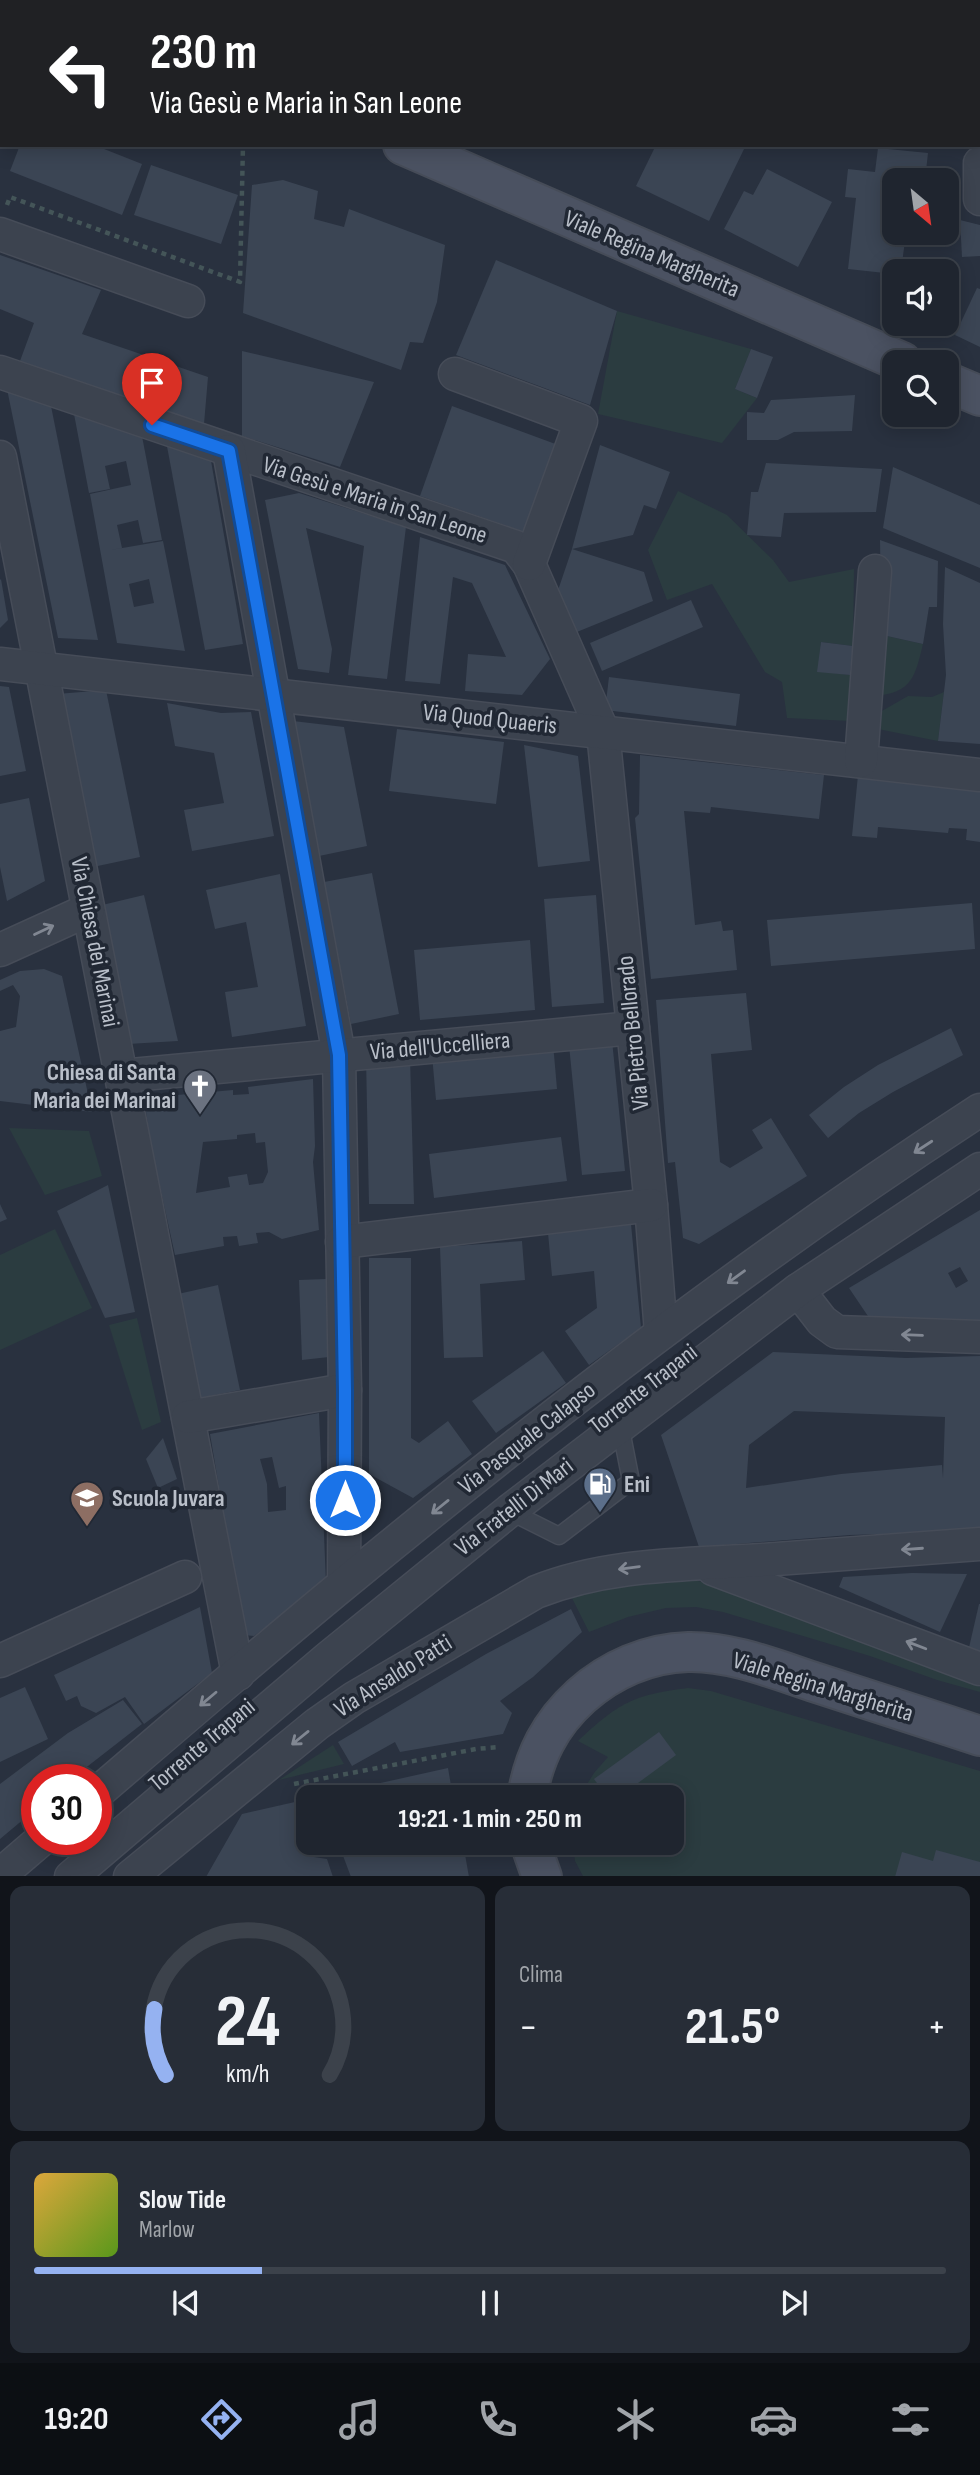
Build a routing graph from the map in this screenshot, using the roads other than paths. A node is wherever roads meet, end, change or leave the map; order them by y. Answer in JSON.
{"nodes":[{"id":1,"x":408,"y":147,"type":"edge"},
{"id":2,"x":980,"y":163,"type":"edge"},
{"id":3,"x":980,"y":199,"type":"edge"},
{"id":4,"x":2,"y":225,"type":"edge"},
{"id":5,"x":188,"y":301,"type":"dead end"},
{"id":6,"x":882,"y":353,"type":"edge"},
{"id":7,"x":0,"y":372,"type":"edge"},
{"id":8,"x":455,"y":374,"type":"dead end"},
{"id":9,"x":959,"y":387,"type":"edge"},
{"id":10,"x":980,"y":396,"type":"edge"},
{"id":11,"x":229,"y":451,"type":"junction"},
{"id":12,"x":0,"y":457,"type":"edge"},
{"id":13,"x":529,"y":564,"type":"junction"},
{"id":14,"x":875,"y":571,"type":"dead end"},
{"id":15,"x":0,"y":664,"type":"edge"},
{"id":16,"x":41,"y":669,"type":"junction"},
{"id":17,"x":274,"y":695,"type":"junction"},
{"id":18,"x":603,"y":732,"type":"junction"},
{"id":19,"x":861,"y":761,"type":"junction"},
{"id":20,"x":980,"y":775,"type":"edge"},
{"id":21,"x":88,"y":909,"type":"junction"},
{"id":22,"x":0,"y":950,"type":"edge"},
{"id":23,"x":633,"y":1028,"type":"junction"},
{"id":24,"x":339,"y":1055,"type":"junction"},
{"id":25,"x":121,"y":1076,"type":"junction"},
{"id":26,"x":980,"y":1110,"type":"edge"},
{"id":27,"x":980,"y":1153,"type":"edge"},
{"id":28,"x":980,"y":1169,"type":"edge"},
{"id":29,"x":651,"y":1205,"type":"junction"},
{"id":30,"x":342,"y":1242,"type":"junction"},
{"id":31,"x":798,"y":1290,"type":"junction"},
{"id":32,"x":661,"y":1333,"type":"junction"},
{"id":33,"x":980,"y":1338,"type":"edge"},
{"id":34,"x":345,"y":1390,"type":"junction"},
{"id":35,"x":188,"y":1417,"type":"junction"},
{"id":36,"x":620,"y":1425,"type":"junction"},
{"id":37,"x":509,"y":1511,"type":"junction"},
{"id":38,"x":980,"y":1544,"type":"edge"},
{"id":39,"x":697,"y":1563,"type":"junction"},
{"id":40,"x":185,"y":1577,"type":"dead end"},
{"id":41,"x":344,"y":1583,"type":"junction"},
{"id":42,"x":0,"y":1661,"type":"edge"},
{"id":43,"x":980,"y":1670,"type":"edge"},
{"id":44,"x":238,"y":1674,"type":"junction"},
{"id":45,"x":980,"y":1736,"type":"edge"},
{"id":46,"x":112,"y":1780,"type":"edge"},
{"id":47,"x":529,"y":1785,"type":"edge"},
{"id":48,"x":112,"y":1822,"type":"edge"},
{"id":49,"x":23,"y":1855,"type":"edge"},
{"id":50,"x":75,"y":1855,"type":"edge"},
{"id":51,"x":534,"y":1855,"type":"edge"},
{"id":52,"x":0,"y":1875,"type":"edge"},
{"id":53,"x":51,"y":1876,"type":"edge"},
{"id":54,"x":72,"y":1876,"type":"edge"},
{"id":55,"x":131,"y":1876,"type":"edge"},
{"id":56,"x":542,"y":1876,"type":"edge"}],
"edges":[{"from":1,"to":6,"type":"main road","name":"Viale Regina Margherita"},
{"from":2,"to":3,"type":"street"},
{"from":4,"to":5,"type":"street"},
{"from":7,"to":11,"type":"street","name":"Via Gesù e Maria in San Leone"},
{"from":8,"to":13,"type":"street"},
{"from":9,"to":10,"type":"main road"},
{"from":11,"to":13,"type":"street","name":"Via Gesù e Maria in San Leone"},
{"from":11,"to":17,"type":"street"},
{"from":12,"to":16,"type":"street","name":"Via Chiesa dei Marinai"},
{"from":13,"to":18,"type":"street","name":"Via Gesù e Maria in San Leone"},
{"from":14,"to":19,"type":"street"},
{"from":15,"to":16,"type":"street","name":"Via Quod Quaeris"},
{"from":16,"to":17,"type":"street","name":"Via Quod Quaeris"},
{"from":16,"to":21,"type":"street","name":"Via Chiesa dei Marinai"},
{"from":17,"to":18,"type":"street","name":"Via Quod Quaeris"},
{"from":17,"to":24,"type":"street"},
{"from":18,"to":19,"type":"street","name":"Via Quod Quaeris"},
{"from":18,"to":23,"type":"street","name":"Via Pietro Bellorado"},
{"from":19,"to":20,"type":"street","name":"Via Quod Quaeris"},
{"from":22,"to":21,"type":"street","one_way":true},
{"from":21,"to":25,"type":"street","name":"Via Chiesa dei Marinai"},
{"from":23,"to":24,"type":"street","name":"Via dell'Uccelliera"},
{"from":23,"to":29,"type":"street","name":"Via Pietro Bellorado"},
{"from":24,"to":25,"type":"street","name":"Via dell'Uccelliera"},
{"from":24,"to":30,"type":"street"},
{"from":25,"to":35,"type":"street","name":"Via Chiesa dei Marinai"},
{"from":26,"to":32,"type":"street","name":"Via Pasquale Calapso","one_way":true},
{"from":27,"to":48,"type":"street","name":"Torrente Trapani"},
{"from":28,"to":31,"type":"street","name":"Via Fratelli Di Mari"},
{"from":29,"to":30,"type":"street"},
{"from":29,"to":32,"type":"street","name":"Via Pietro Bellorado"},
{"from":30,"to":34,"type":"street"},
{"from":33,"to":31,"type":"street","one_way":true},
{"from":31,"to":36,"type":"street","name":"Via Fratelli Di Mari"},
{"from":32,"to":41,"type":"street","name":"Via Pasquale Calapso","one_way":true},
{"from":34,"to":35,"type":"street"},
{"from":34,"to":41,"type":"street"},
{"from":35,"to":44,"type":"street","name":"Via Chiesa dei Marinai"},
{"from":36,"to":37,"type":"street","name":"Via Fratelli Di Mari"},
{"from":36,"to":37,"type":"lane"},
{"from":37,"to":54,"type":"street","name":"Via Fratelli Di Mari"},
{"from":38,"to":39,"type":"street","name":"Via Ansaldo Patti","one_way":true},
{"from":43,"to":39,"type":"street","one_way":true},
{"from":39,"to":55,"type":"street","name":"Via Ansaldo Patti","one_way":true},
{"from":40,"to":42,"type":"street"},
{"from":41,"to":44,"type":"street","name":"Via Pasquale Calapso"},
{"from":44,"to":46,"type":"street","name":"Via Pasquale Calapso","one_way":true},
{"from":45,"to":47,"type":"main road","name":"Viale Regina Margherita"},
{"from":49,"to":52,"type":"street"},
{"from":50,"to":53,"type":"street","name":"Torrente Trapani"},
{"from":51,"to":56,"type":"main road"}]}
